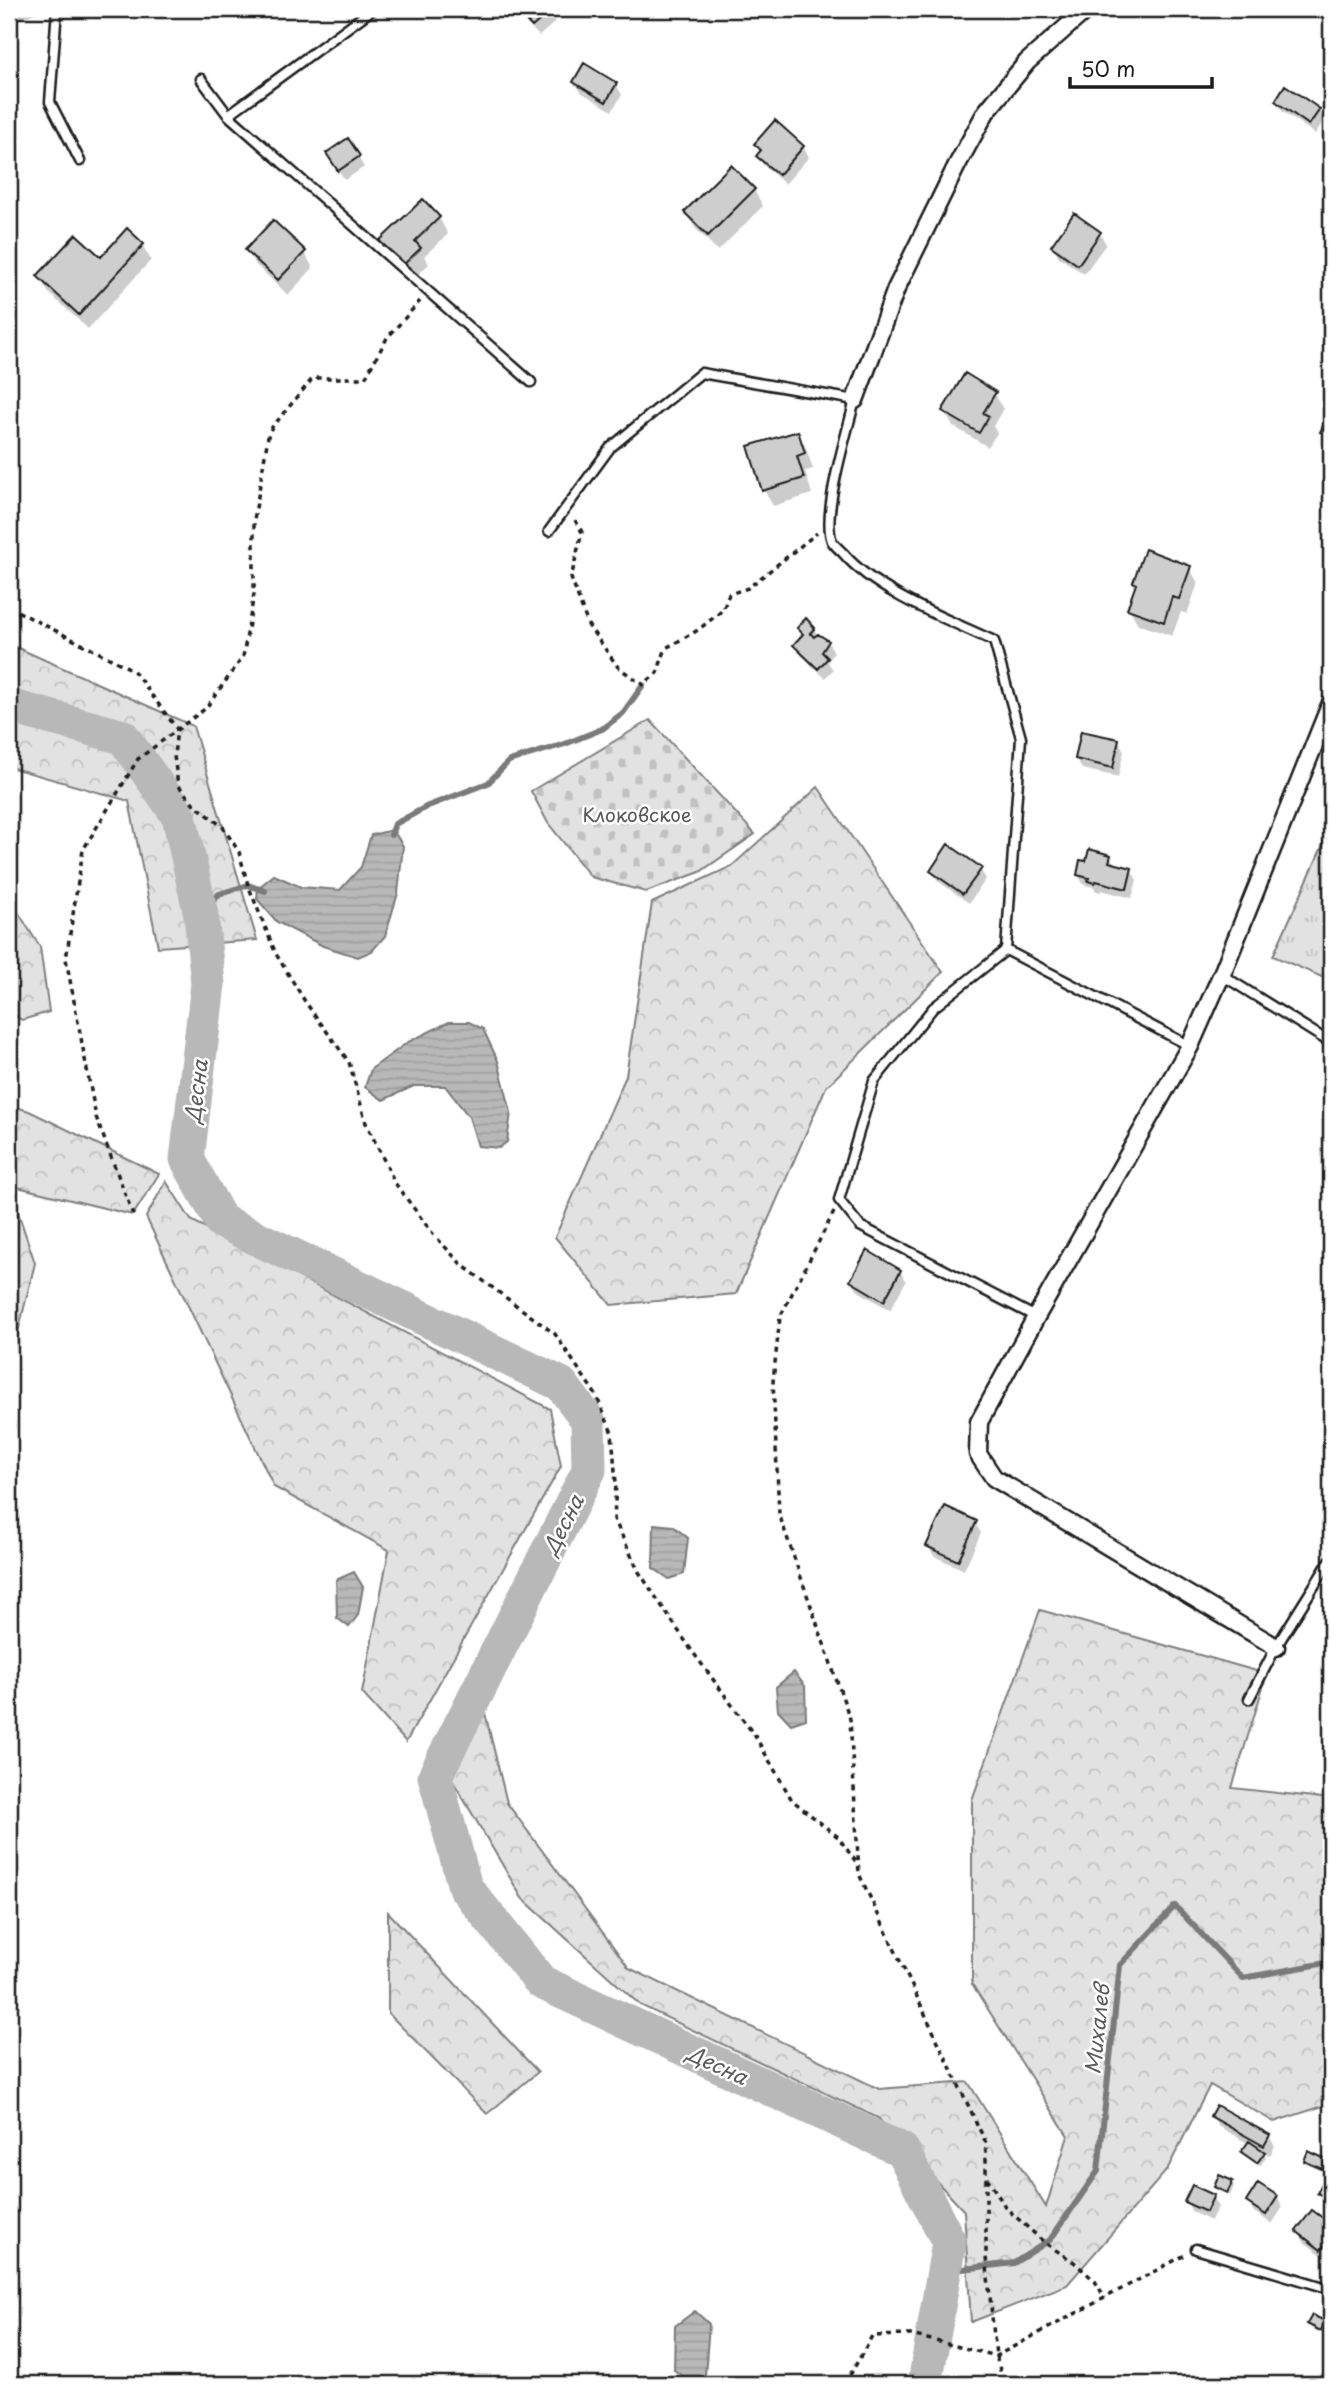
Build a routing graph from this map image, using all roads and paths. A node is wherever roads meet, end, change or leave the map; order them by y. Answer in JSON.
{"nodes":[{"id":1,"x":57,"y":9,"type":"edge"},
{"id":2,"x":373,"y":9,"type":"edge"},
{"id":3,"x":1087,"y":9,"type":"edge"},
{"id":4,"x":201,"y":79,"type":"dead end"},
{"id":5,"x":228,"y":116,"type":"junction"},
{"id":6,"x":80,"y":162,"type":"dead end"},
{"id":7,"x":428,"y":291,"type":"junction"},
{"id":8,"x":531,"y":382,"type":"dead end"},
{"id":9,"x":855,"y":400,"type":"junction"},
{"id":10,"x":567,"y":508,"type":"junction"},
{"id":11,"x":830,"y":519,"type":"junction"},
{"id":12,"x":549,"y":531,"type":"dead end"},
{"id":13,"x":9,"y":607,"type":"edge"},
{"id":14,"x":1331,"y":703,"type":"edge"},
{"id":15,"x":177,"y":729,"type":"junction"},
{"id":16,"x":1006,"y":950,"type":"junction"},
{"id":17,"x":1222,"y":975,"type":"junction"},
{"id":18,"x":1331,"y":1043,"type":"edge"},
{"id":19,"x":1190,"y":1046,"type":"junction"},
{"id":20,"x":839,"y":1200,"type":"junction"},
{"id":21,"x":133,"y":1215,"type":"dead end"},
{"id":22,"x":1036,"y":1317,"type":"junction"},
{"id":23,"x":1331,"y":1559,"type":"edge"},
{"id":24,"x":1276,"y":1647,"type":"junction"},
{"id":25,"x":1249,"y":1699,"type":"dead end"},
{"id":26,"x":859,"y":1866,"type":"junction"},
{"id":27,"x":986,"y":2176,"type":"junction"},
{"id":28,"x":1196,"y":2249,"type":"joint"},
{"id":29,"x":1331,"y":2289,"type":"edge"},
{"id":30,"x":1105,"y":2298,"type":"junction"},
{"id":31,"x":996,"y":2356,"type":"junction"},
{"id":32,"x":845,"y":2384,"type":"edge"},
{"id":33,"x":1004,"y":2384,"type":"edge"}],
"edges":[{"from":1,"to":6,"type":"lane"},
{"from":2,"to":5,"type":"lane"},
{"from":3,"to":9,"type":"street"},
{"from":4,"to":5,"type":"lane"},
{"from":5,"to":7,"type":"lane"},
{"from":7,"to":8,"type":"lane"},
{"from":7,"to":15,"type":"path"},
{"from":9,"to":10,"type":"lane"},
{"from":9,"to":11,"type":"lane"},
{"from":10,"to":11,"type":"path"},
{"from":10,"to":12,"type":"lane"},
{"from":11,"to":16,"type":"lane"},
{"from":13,"to":15,"type":"path"},
{"from":14,"to":17,"type":"street"},
{"from":15,"to":21,"type":"path"},
{"from":15,"to":26,"type":"path"},
{"from":16,"to":19,"type":"lane"},
{"from":16,"to":20,"type":"lane"},
{"from":17,"to":18,"type":"lane"},
{"from":17,"to":19,"type":"street"},
{"from":19,"to":22,"type":"street"},
{"from":20,"to":22,"type":"lane"},
{"from":20,"to":26,"type":"path"},
{"from":22,"to":24,"type":"street"},
{"from":23,"to":24,"type":"lane"},
{"from":24,"to":25,"type":"lane"},
{"from":26,"to":27,"type":"path"},
{"from":27,"to":30,"type":"path"},
{"from":27,"to":31,"type":"path"},
{"from":28,"to":29,"type":"lane"},
{"from":28,"to":30,"type":"path"},
{"from":30,"to":31,"type":"path"},
{"from":31,"to":32,"type":"path"},
{"from":31,"to":33,"type":"path"}]}
